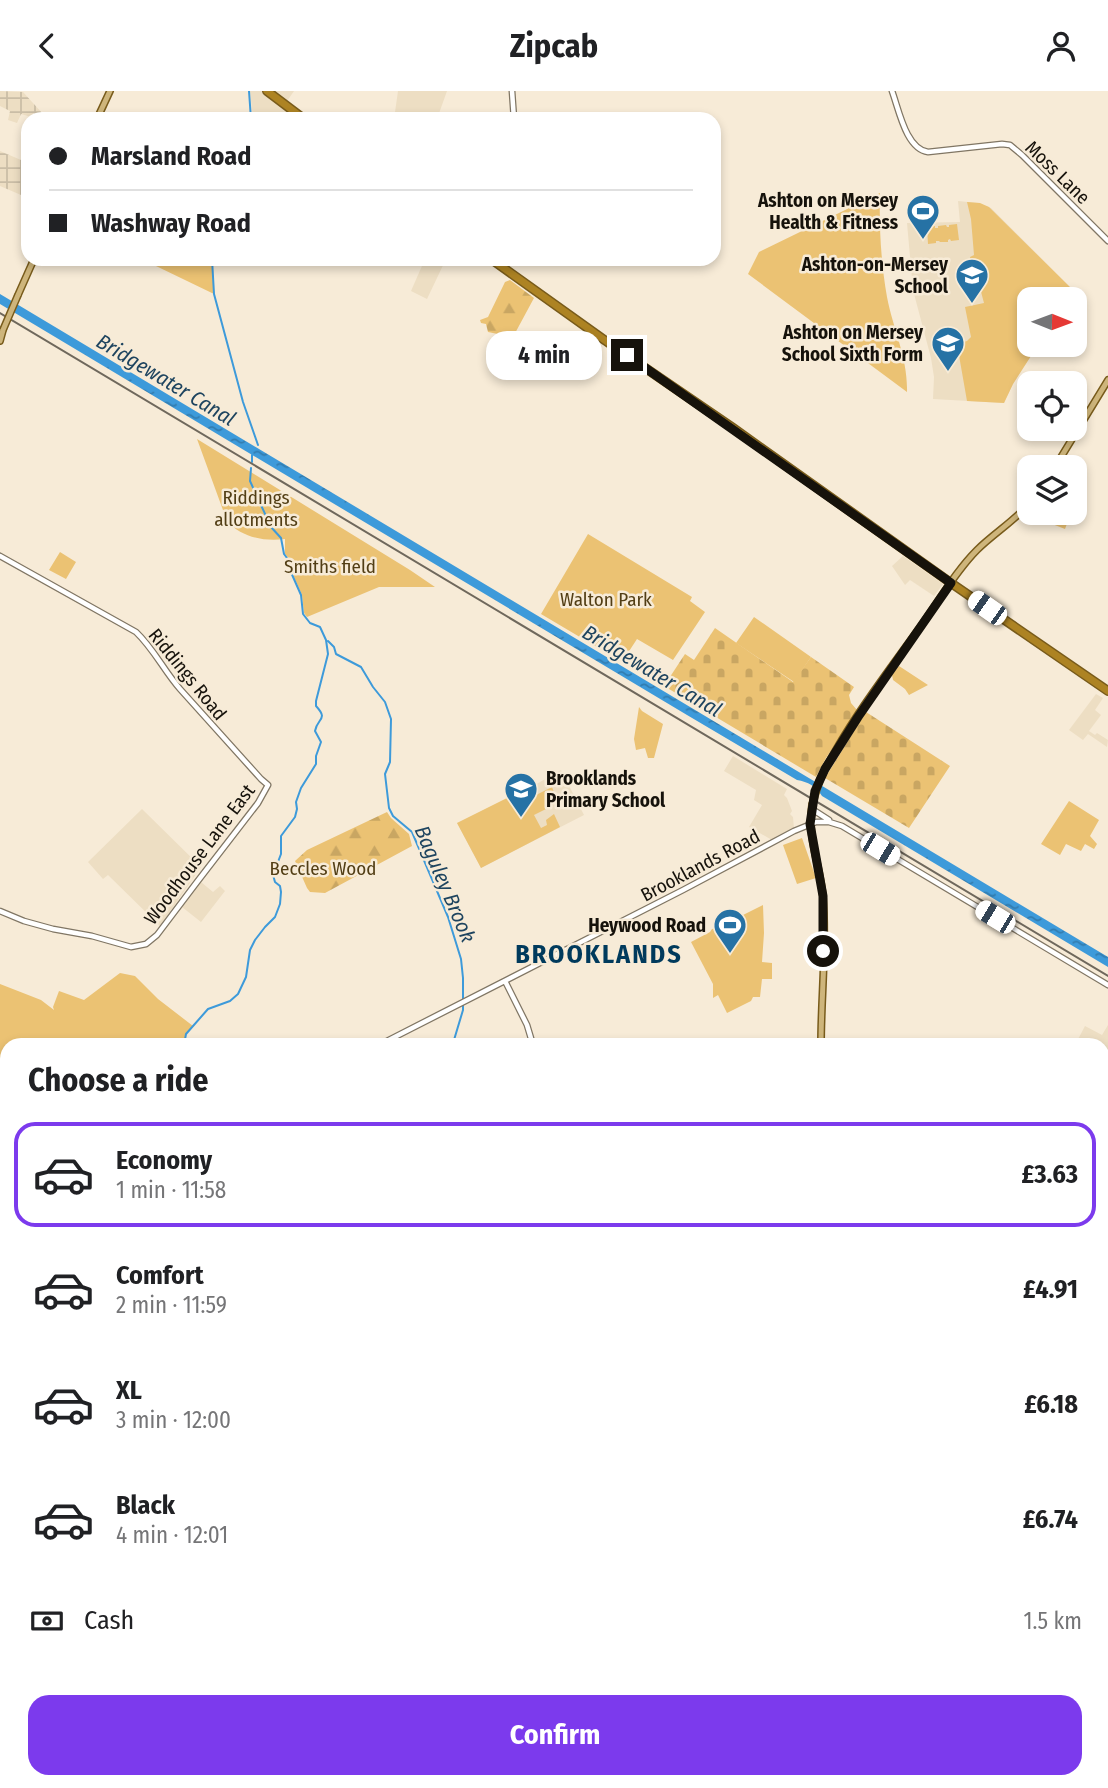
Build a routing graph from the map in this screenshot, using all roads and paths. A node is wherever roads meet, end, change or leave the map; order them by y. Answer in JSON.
{"nodes":[{"id":1,"x":110,"y":91,"type":"edge"},
{"id":2,"x":267,"y":91,"type":"edge"},
{"id":3,"x":512,"y":91,"type":"edge"},
{"id":4,"x":892,"y":91,"type":"edge"},
{"id":5,"x":100,"y":112,"type":"edge"},
{"id":6,"x":295,"y":112,"type":"edge"},
{"id":7,"x":514,"y":112,"type":"edge"},
{"id":8,"x":1108,"y":241,"type":"edge"},
{"id":9,"x":31,"y":266,"type":"edge"},
{"id":10,"x":501,"y":266,"type":"edge"},
{"id":11,"x":0,"y":341,"type":"edge"},
{"id":12,"x":1108,"y":380,"type":"edge"},
{"id":13,"x":1062,"y":455,"type":"edge"},
{"id":14,"x":1017,"y":516,"type":"edge"},
{"id":15,"x":0,"y":556,"type":"edge"},
{"id":16,"x":951,"y":583,"type":"junction"},
{"id":17,"x":1108,"y":691,"type":"edge"},
{"id":18,"x":268,"y":785,"type":"joint"},
{"id":19,"x":814,"y":808,"type":"junction"},
{"id":20,"x":834,"y":823,"type":"junction"},
{"id":21,"x":810,"y":824,"type":"junction"},
{"id":22,"x":0,"y":911,"type":"edge"},
{"id":23,"x":505,"y":981,"type":"junction"},
{"id":24,"x":1108,"y":985,"type":"edge"},
{"id":25,"x":393,"y":1038,"type":"edge"},
{"id":26,"x":531,"y":1038,"type":"edge"},
{"id":27,"x":821,"y":1038,"type":"edge"}],
"edges":[{"from":1,"to":5,"type":"main road"},
{"from":2,"to":6,"type":"highway"},
{"from":3,"to":7,"type":"street"},
{"from":4,"to":8,"type":"street","name":"Moss Lane"},
{"from":9,"to":11,"type":"main road","bridge":true},
{"from":10,"to":16,"type":"highway"},
{"from":12,"to":13,"type":"main road"},
{"from":14,"to":16,"type":"main road"},
{"from":15,"to":18,"type":"street","name":"Riddings Road"},
{"from":16,"to":17,"type":"highway"},
{"from":16,"to":19,"type":"main road","bridge":true},
{"from":18,"to":22,"type":"street","name":"Woodhouse Lane East"},
{"from":19,"to":20,"type":"street"},
{"from":19,"to":21,"type":"main road"},
{"from":20,"to":21,"type":"street"},
{"from":20,"to":24,"type":"street"},
{"from":21,"to":23,"type":"street","name":"Brooklands Road"},
{"from":21,"to":27,"type":"main road"},
{"from":23,"to":25,"type":"street","name":"Brooklands Road"},
{"from":23,"to":26,"type":"street"}]}
